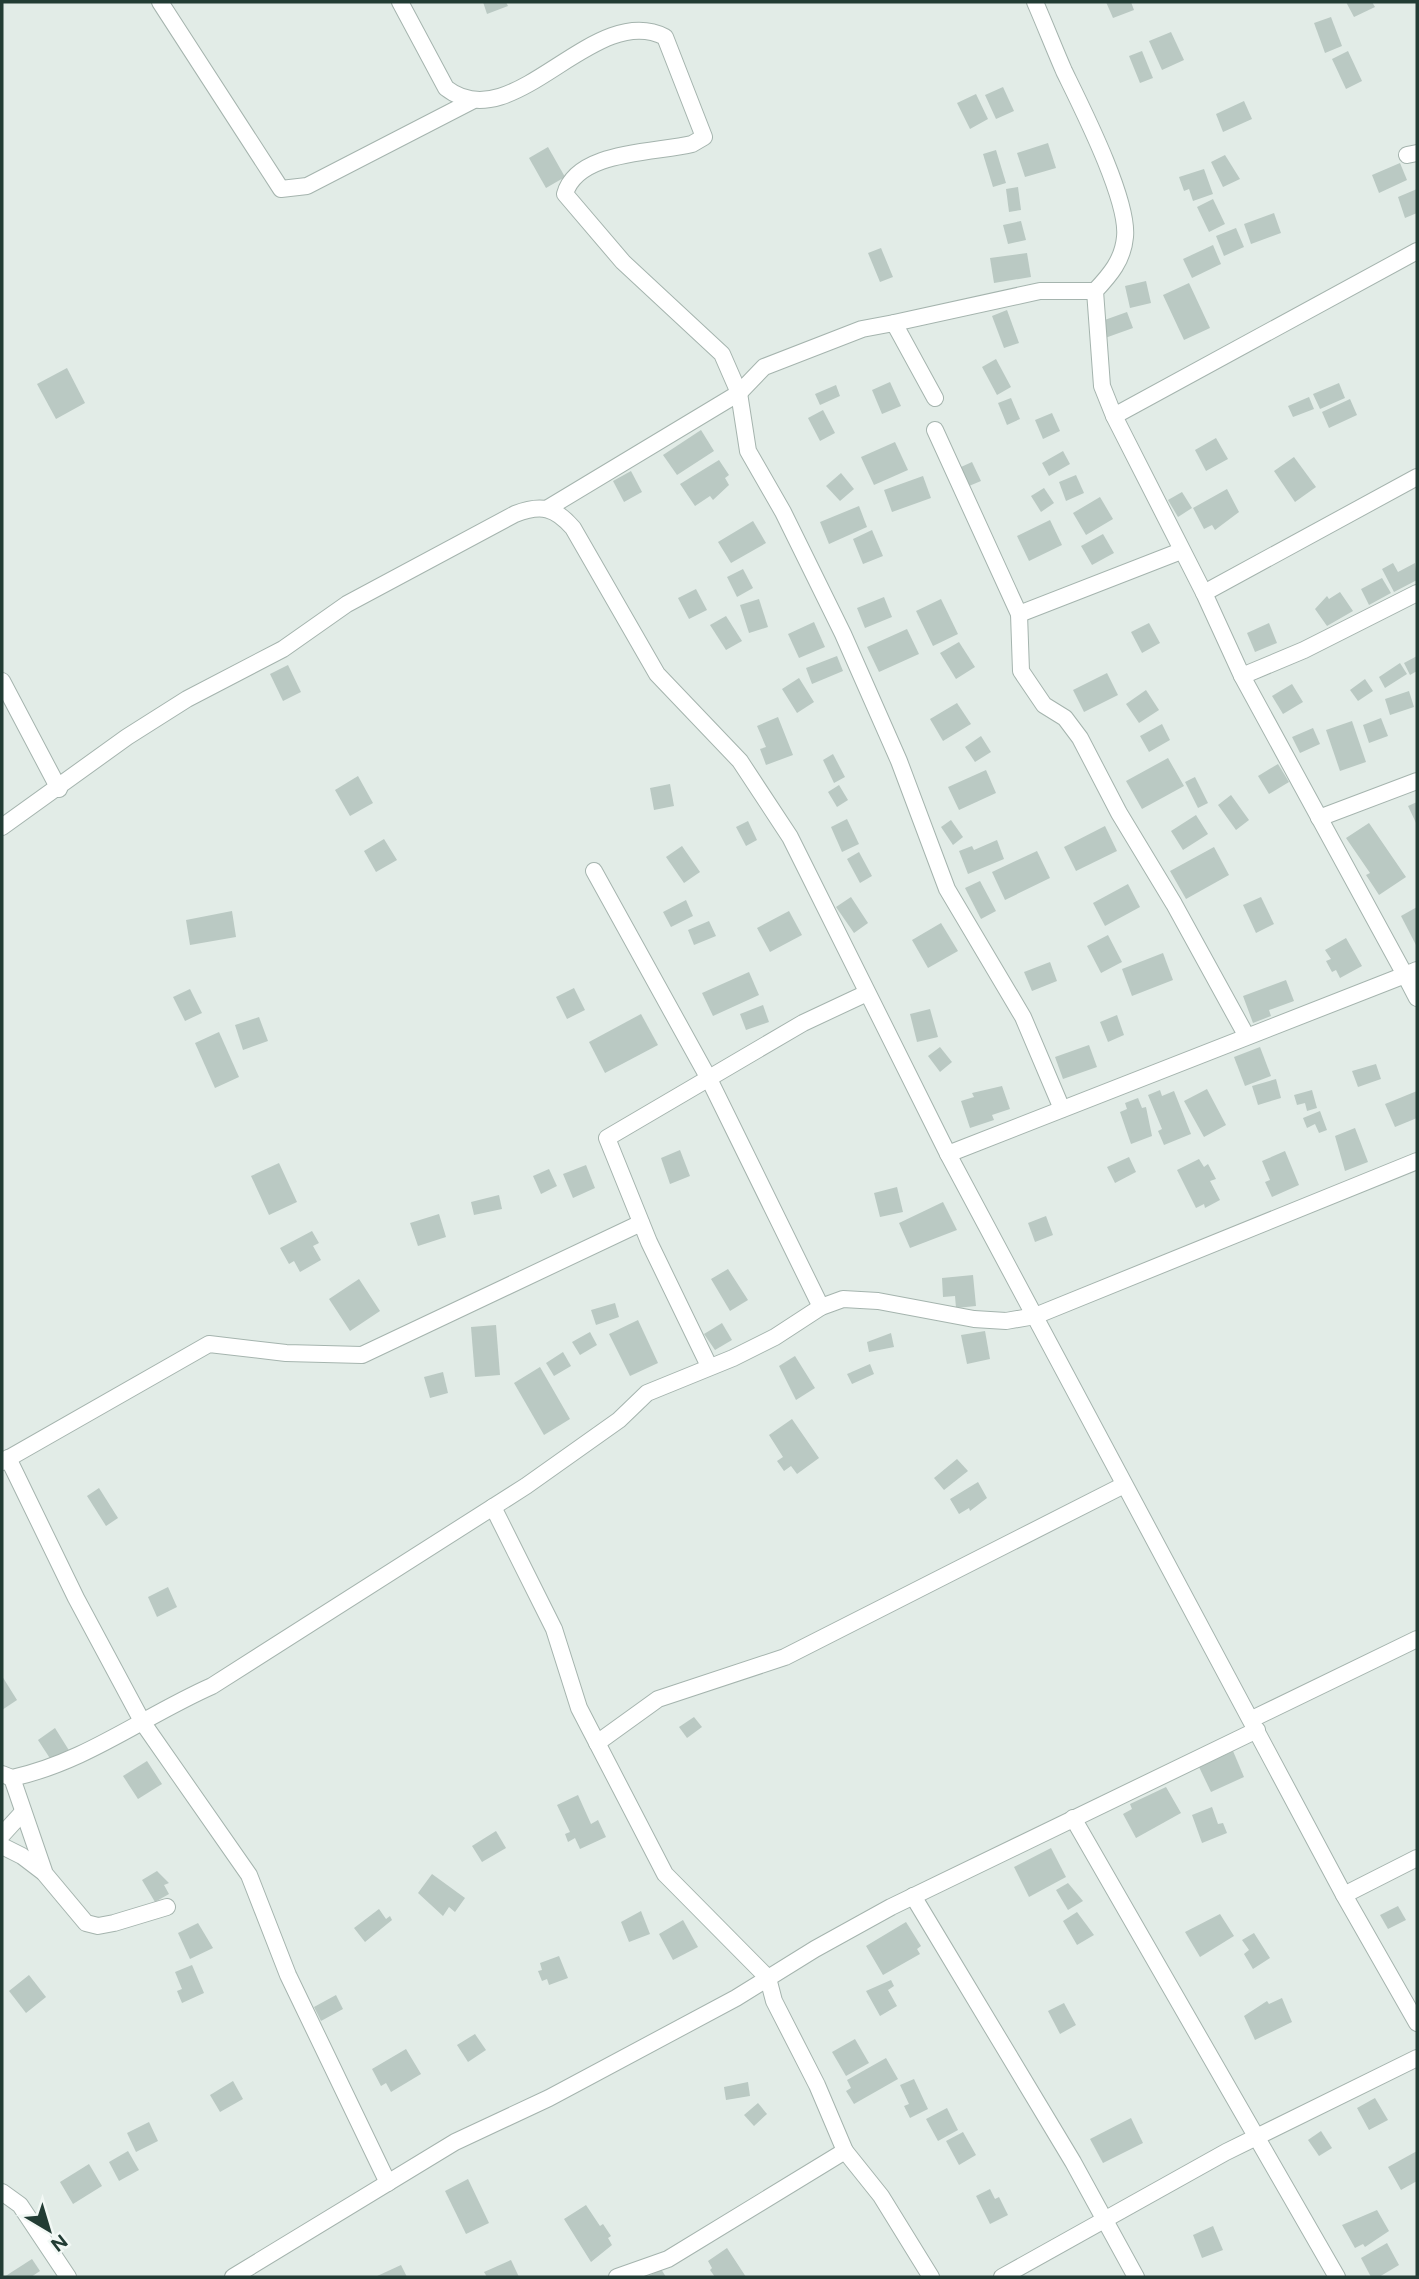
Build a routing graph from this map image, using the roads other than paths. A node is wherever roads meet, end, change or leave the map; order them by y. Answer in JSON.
{"nodes":[{"id":1,"x":160,"y":2,"type":"edge"},
{"id":2,"x":400,"y":2,"type":"edge"},
{"id":3,"x":1035,"y":2,"type":"edge"},
{"id":4,"x":472,"y":101,"type":"junction"},
{"id":5,"x":1417,"y":251,"type":"edge"},
{"id":6,"x":1094,"y":291,"type":"junction"},
{"id":7,"x":894,"y":323,"type":"junction"},
{"id":8,"x":739,"y":393,"type":"junction"},
{"id":9,"x":935,"y":398,"type":"dead end"},
{"id":10,"x":1114,"y":416,"type":"junction"},
{"id":11,"x":935,"y":430,"type":"dead end"},
{"id":12,"x":1417,"y":477,"type":"edge"},
{"id":13,"x":548,"y":508,"type":"junction"},
{"id":14,"x":1181,"y":551,"type":"junction"},
{"id":15,"x":1203,"y":593,"type":"junction"},
{"id":16,"x":1417,"y":593,"type":"edge"},
{"id":17,"x":1019,"y":614,"type":"junction"},
{"id":18,"x":1242,"y":676,"type":"junction"},
{"id":19,"x":2,"y":681,"type":"edge"},
{"id":20,"x":1417,"y":781,"type":"edge"},
{"id":21,"x":59,"y":789,"type":"junction"},
{"id":22,"x":1319,"y":818,"type":"junction"},
{"id":23,"x":2,"y":827,"type":"edge"},
{"id":24,"x":594,"y":871,"type":"dead end"},
{"id":25,"x":1411,"y":972,"type":"edge"},
{"id":26,"x":867,"y":993,"type":"junction"},
{"id":27,"x":1417,"y":998,"type":"edge"},
{"id":28,"x":1246,"y":1035,"type":"junction"},
{"id":29,"x":709,"y":1079,"type":"junction"},
{"id":30,"x":1062,"y":1109,"type":"junction"},
{"id":31,"x":948,"y":1154,"type":"junction"},
{"id":32,"x":1417,"y":1161,"type":"edge"},
{"id":33,"x":641,"y":1223,"type":"junction"},
{"id":34,"x":821,"y":1307,"type":"junction"},
{"id":35,"x":1035,"y":1316,"type":"junction"},
{"id":36,"x":709,"y":1366,"type":"junction"},
{"id":37,"x":5,"y":1460,"type":"edge"},
{"id":38,"x":1124,"y":1485,"type":"junction"},
{"id":39,"x":493,"y":1507,"type":"junction"},
{"id":40,"x":1417,"y":1639,"type":"edge"},
{"id":41,"x":143,"y":1723,"type":"junction"},
{"id":42,"x":1254,"y":1725,"type":"junction"},
{"id":43,"x":597,"y":1743,"type":"junction"},
{"id":44,"x":7,"y":1776,"type":"edge"},
{"id":45,"x":23,"y":1812,"type":"junction"},
{"id":46,"x":1073,"y":1818,"type":"junction"},
{"id":47,"x":2,"y":1835,"type":"edge"},
{"id":48,"x":2,"y":1846,"type":"edge"},
{"id":49,"x":1417,"y":1858,"type":"edge"},
{"id":50,"x":45,"y":1874,"type":"junction"},
{"id":51,"x":1344,"y":1895,"type":"junction"},
{"id":52,"x":913,"y":1896,"type":"junction"},
{"id":53,"x":167,"y":1907,"type":"dead end"},
{"id":54,"x":768,"y":1978,"type":"junction"},
{"id":55,"x":1417,"y":2023,"type":"edge"},
{"id":56,"x":1417,"y":2059,"type":"edge"},
{"id":57,"x":1258,"y":2136,"type":"junction"},
{"id":58,"x":845,"y":2151,"type":"junction"},
{"id":59,"x":388,"y":2183,"type":"junction"},
{"id":60,"x":2,"y":2192,"type":"edge"},
{"id":61,"x":1105,"y":2219,"type":"junction"},
{"id":62,"x":68,"y":2277,"type":"edge"},
{"id":63,"x":233,"y":2277,"type":"edge"},
{"id":64,"x":617,"y":2277,"type":"edge"},
{"id":65,"x":931,"y":2277,"type":"edge"},
{"id":66,"x":1002,"y":2277,"type":"edge"},
{"id":67,"x":1136,"y":2277,"type":"edge"},
{"id":68,"x":1337,"y":2277,"type":"edge"}],
"edges":[{"from":1,"to":4,"type":"street"},
{"from":2,"to":4,"type":"street"},
{"from":3,"to":6,"type":"street"},
{"from":4,"to":8,"type":"street"},
{"from":5,"to":10,"type":"street"},
{"from":6,"to":7,"type":"street"},
{"from":6,"to":10,"type":"street"},
{"from":7,"to":8,"type":"street"},
{"from":7,"to":9,"type":"street"},
{"from":8,"to":13,"type":"street"},
{"from":8,"to":30,"type":"street"},
{"from":10,"to":14,"type":"street"},
{"from":11,"to":17,"type":"street"},
{"from":12,"to":15,"type":"street"},
{"from":13,"to":21,"type":"street"},
{"from":13,"to":26,"type":"street"},
{"from":14,"to":15,"type":"street"},
{"from":14,"to":17,"type":"street"},
{"from":15,"to":18,"type":"street"},
{"from":16,"to":18,"type":"street"},
{"from":17,"to":28,"type":"street"},
{"from":18,"to":22,"type":"street"},
{"from":19,"to":21,"type":"street"},
{"from":20,"to":22,"type":"street"},
{"from":21,"to":23,"type":"street"},
{"from":22,"to":25,"type":"street"},
{"from":24,"to":29,"type":"street"},
{"from":25,"to":27,"type":"street"},
{"from":25,"to":28,"type":"street"},
{"from":26,"to":29,"type":"street"},
{"from":26,"to":31,"type":"street"},
{"from":28,"to":30,"type":"street"},
{"from":29,"to":33,"type":"street"},
{"from":29,"to":34,"type":"street"},
{"from":30,"to":31,"type":"street"},
{"from":31,"to":35,"type":"street"},
{"from":32,"to":35,"type":"street"},
{"from":33,"to":36,"type":"street"},
{"from":33,"to":37,"type":"street"},
{"from":34,"to":35,"type":"street"},
{"from":34,"to":36,"type":"street"},
{"from":35,"to":38,"type":"street"},
{"from":36,"to":39,"type":"street"},
{"from":37,"to":41,"type":"street"},
{"from":38,"to":42,"type":"street"},
{"from":38,"to":43,"type":"street"},
{"from":39,"to":41,"type":"street"},
{"from":39,"to":43,"type":"street"},
{"from":40,"to":42,"type":"street"},
{"from":41,"to":44,"type":"street"},
{"from":41,"to":59,"type":"street"},
{"from":42,"to":46,"type":"street"},
{"from":42,"to":51,"type":"street"},
{"from":43,"to":54,"type":"street"},
{"from":44,"to":45,"type":"street"},
{"from":45,"to":47,"type":"street"},
{"from":45,"to":50,"type":"street"},
{"from":46,"to":52,"type":"street"},
{"from":46,"to":57,"type":"street"},
{"from":48,"to":50,"type":"street"},
{"from":49,"to":51,"type":"street"},
{"from":50,"to":53,"type":"street"},
{"from":51,"to":55,"type":"street"},
{"from":52,"to":54,"type":"street"},
{"from":52,"to":61,"type":"street"},
{"from":54,"to":58,"type":"street"},
{"from":54,"to":59,"type":"street"},
{"from":56,"to":57,"type":"street"},
{"from":57,"to":61,"type":"street"},
{"from":57,"to":68,"type":"street"},
{"from":58,"to":64,"type":"street"},
{"from":58,"to":65,"type":"street"},
{"from":59,"to":63,"type":"street"},
{"from":60,"to":62,"type":"street"},
{"from":61,"to":66,"type":"street"},
{"from":61,"to":67,"type":"street"}]}
